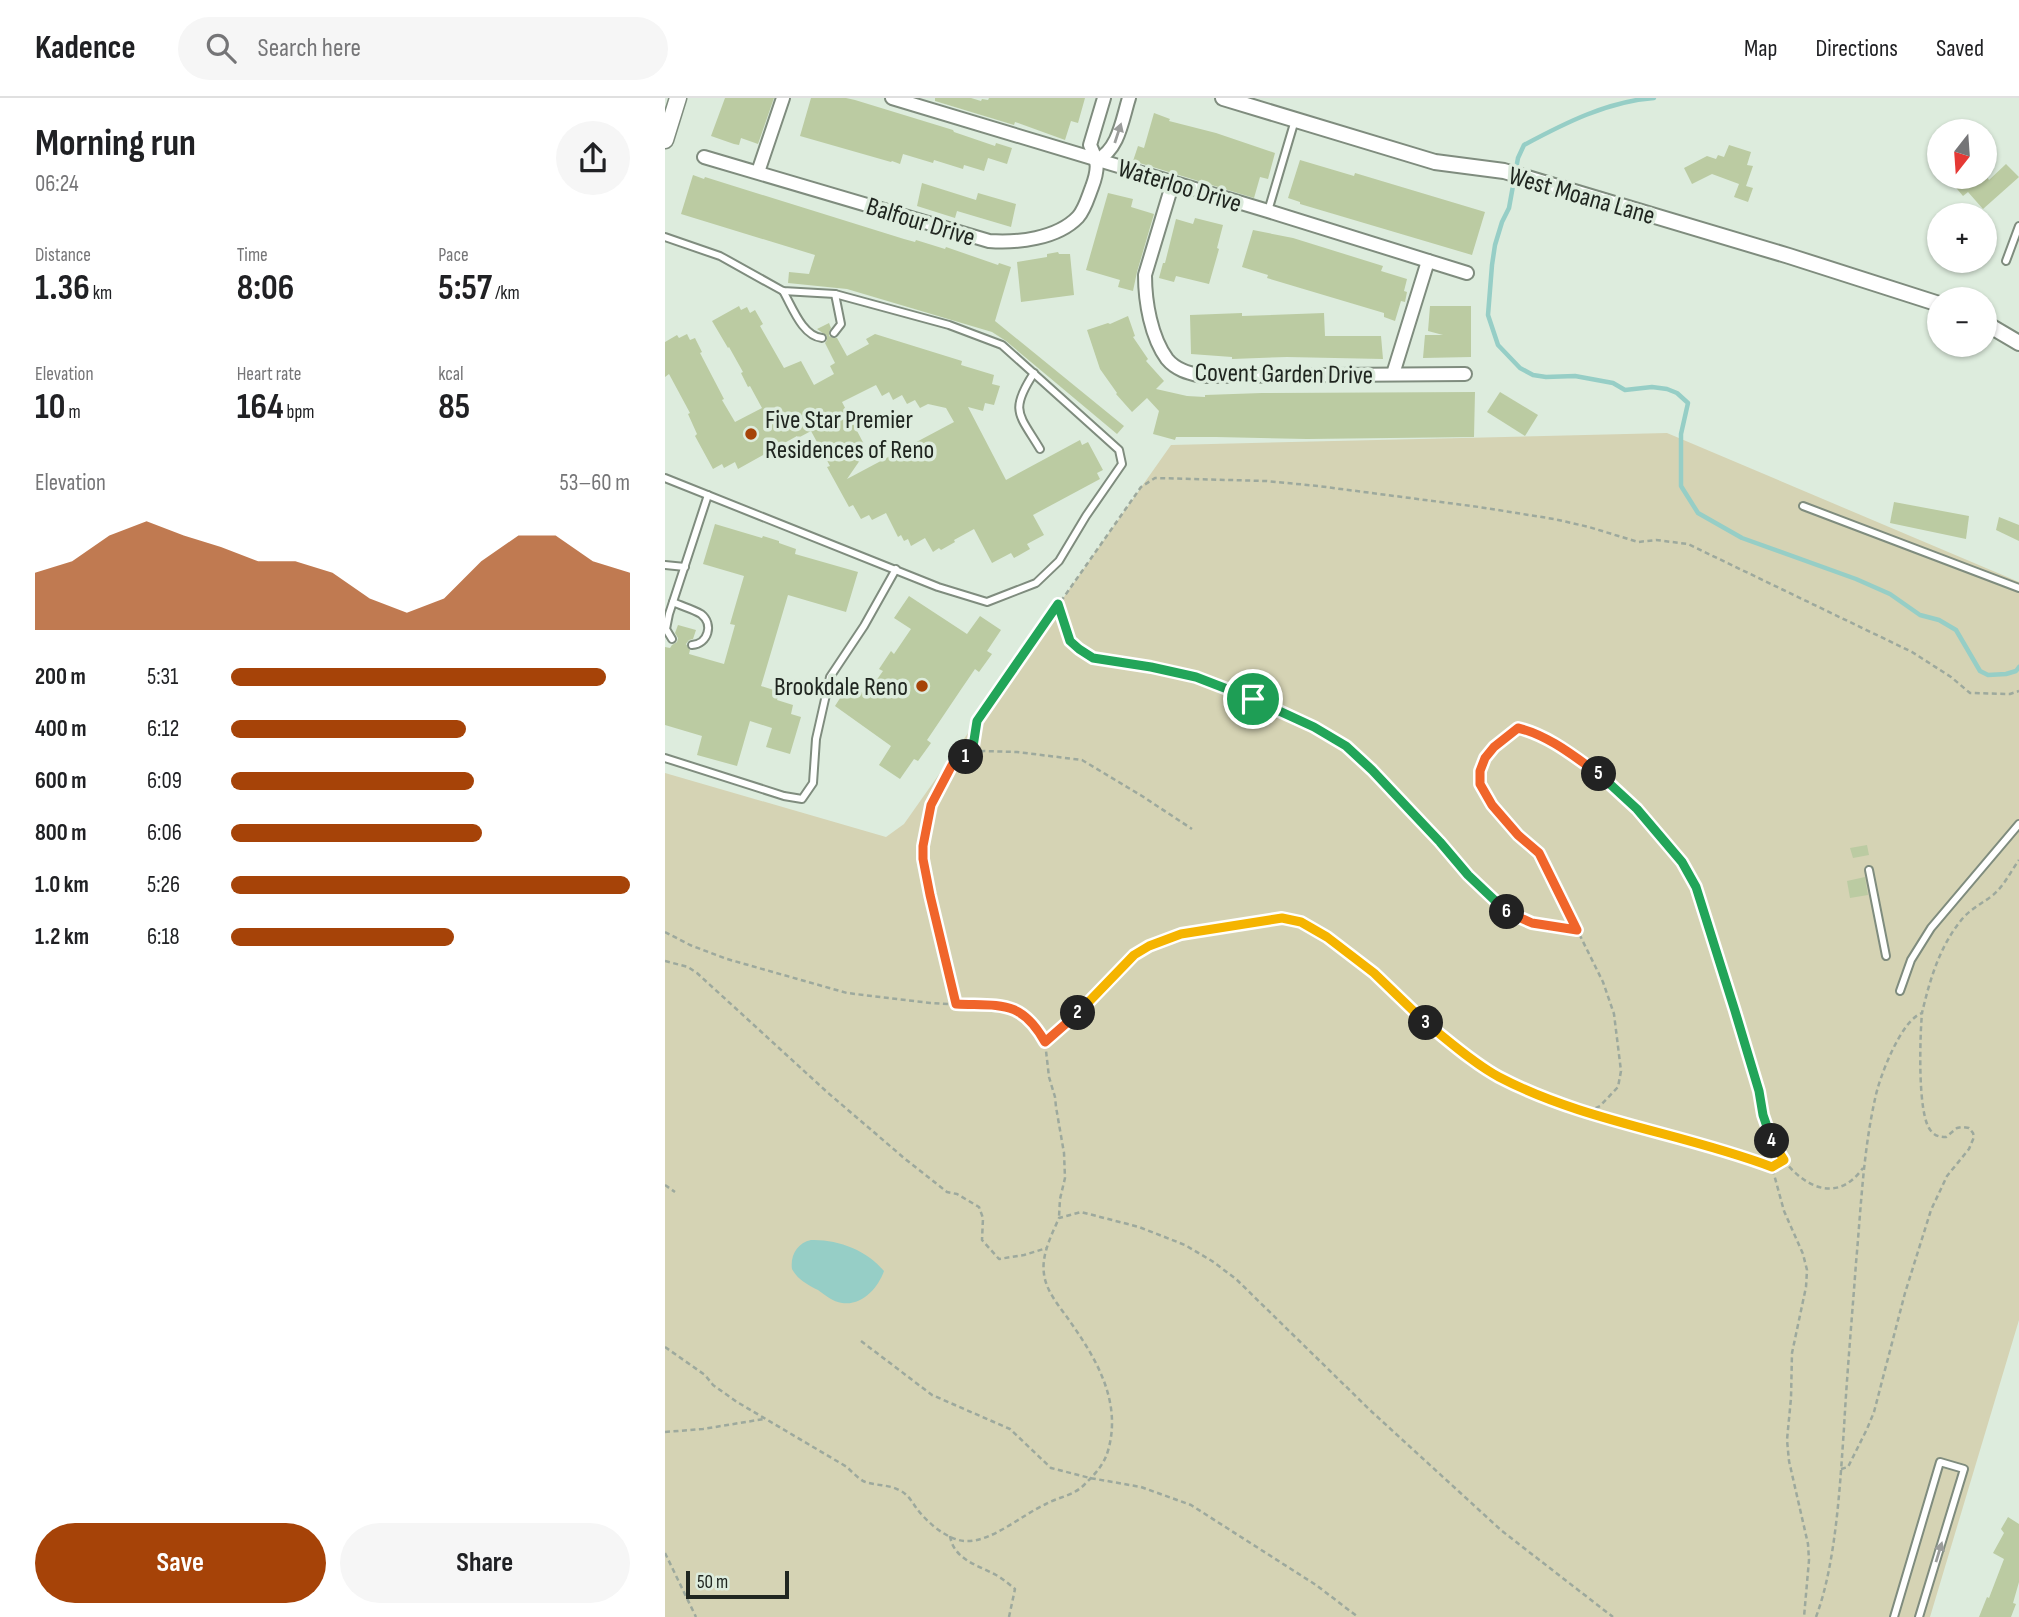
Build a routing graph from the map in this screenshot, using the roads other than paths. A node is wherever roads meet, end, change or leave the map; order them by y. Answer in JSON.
{"nodes":[{"id":1,"x":678,"y":98,"type":"edge"},
{"id":2,"x":783,"y":98,"type":"edge"},
{"id":3,"x":892,"y":98,"type":"edge"},
{"id":4,"x":1104,"y":98,"type":"edge"},
{"id":5,"x":1129,"y":98,"type":"edge"},
{"id":6,"x":1223,"y":98,"type":"edge"},
{"id":7,"x":1295,"y":120,"type":"junction"},
{"id":8,"x":665,"y":140,"type":"edge"},
{"id":9,"x":704,"y":157,"type":"dead end"},
{"id":10,"x":1097,"y":160,"type":"junction"},
{"id":11,"x":758,"y":172,"type":"junction"},
{"id":12,"x":1173,"y":182,"type":"junction"},
{"id":13,"x":1268,"y":211,"type":"junction"},
{"id":14,"x":2019,"y":226,"type":"edge"},
{"id":15,"x":665,"y":237,"type":"edge"},
{"id":16,"x":1429,"y":261,"type":"junction"},
{"id":17,"x":2006,"y":261,"type":"dead end"},
{"id":18,"x":1467,"y":273,"type":"dead end"},
{"id":19,"x":783,"y":291,"type":"junction"},
{"id":20,"x":835,"y":294,"type":"junction"},
{"id":21,"x":1927,"y":300,"type":"edge"},
{"id":22,"x":1997,"y":330,"type":"edge"},
{"id":23,"x":834,"y":333,"type":"dead end"},
{"id":24,"x":822,"y":338,"type":"dead end"},
{"id":25,"x":2019,"y":343,"type":"edge"},
{"id":26,"x":1034,"y":373,"type":"junction"},
{"id":27,"x":1393,"y":374,"type":"junction"},
{"id":28,"x":1465,"y":374,"type":"dead end"},
{"id":29,"x":1040,"y":449,"type":"dead end"},
{"id":30,"x":665,"y":478,"type":"edge"},
{"id":31,"x":708,"y":495,"type":"junction"},
{"id":32,"x":1803,"y":506,"type":"dead end"},
{"id":33,"x":665,"y":565,"type":"edge"},
{"id":34,"x":685,"y":567,"type":"junction"},
{"id":35,"x":896,"y":569,"type":"junction"},
{"id":36,"x":2019,"y":588,"type":"edge"},
{"id":37,"x":673,"y":602,"type":"junction"},
{"id":38,"x":672,"y":639,"type":"dead end"},
{"id":39,"x":692,"y":645,"type":"dead end"},
{"id":40,"x":665,"y":758,"type":"edge"},
{"id":41,"x":2019,"y":824,"type":"edge"},
{"id":42,"x":1869,"y":870,"type":"dead end"},
{"id":43,"x":1886,"y":956,"type":"dead end"},
{"id":44,"x":1901,"y":991,"type":"dead end"},
{"id":45,"x":1894,"y":1617,"type":"edge"},
{"id":46,"x":1919,"y":1617,"type":"edge"}],
"edges":[{"from":1,"to":8,"type":"main road"},
{"from":2,"to":11,"type":"street"},
{"from":3,"to":10,"type":"street","name":"Waterloo Drive"},
{"from":4,"to":10,"type":"street","name":"Balfour Drive"},
{"from":10,"to":5,"type":"street","name":"Balfour Drive","one_way":true},
{"from":6,"to":7,"type":"street","name":"West Moana Lane"},
{"from":7,"to":13,"type":"lane"},
{"from":7,"to":21,"type":"street","name":"West Moana Lane"},
{"from":9,"to":11,"type":"street","name":"Balfour Drive"},
{"from":10,"to":11,"type":"street","name":"Balfour Drive"},
{"from":10,"to":12,"type":"street","name":"Waterloo Drive"},
{"from":12,"to":13,"type":"street","name":"Waterloo Drive"},
{"from":12,"to":27,"type":"street","name":"Covent Garden Drive"},
{"from":13,"to":16,"type":"street","name":"Waterloo Drive"},
{"from":14,"to":17,"type":"lane"},
{"from":15,"to":19,"type":"lane"},
{"from":16,"to":18,"type":"street","name":"Waterloo Drive"},
{"from":16,"to":27,"type":"street"},
{"from":19,"to":20,"type":"lane"},
{"from":19,"to":24,"type":"lane"},
{"from":20,"to":23,"type":"lane"},
{"from":20,"to":26,"type":"lane"},
{"from":22,"to":25,"type":"street"},
{"from":26,"to":29,"type":"lane"},
{"from":26,"to":35,"type":"lane"},
{"from":27,"to":28,"type":"street","name":"Covent Garden Drive"},
{"from":30,"to":31,"type":"lane"},
{"from":31,"to":34,"type":"lane"},
{"from":31,"to":35,"type":"lane"},
{"from":32,"to":36,"type":"lane"},
{"from":33,"to":34,"type":"lane"},
{"from":34,"to":37,"type":"lane"},
{"from":35,"to":40,"type":"lane"},
{"from":37,"to":38,"type":"lane"},
{"from":37,"to":39,"type":"lane"},
{"from":41,"to":44,"type":"lane"},
{"from":42,"to":43,"type":"lane"},
{"from":46,"to":45,"type":"lane","one_way":true}]}
